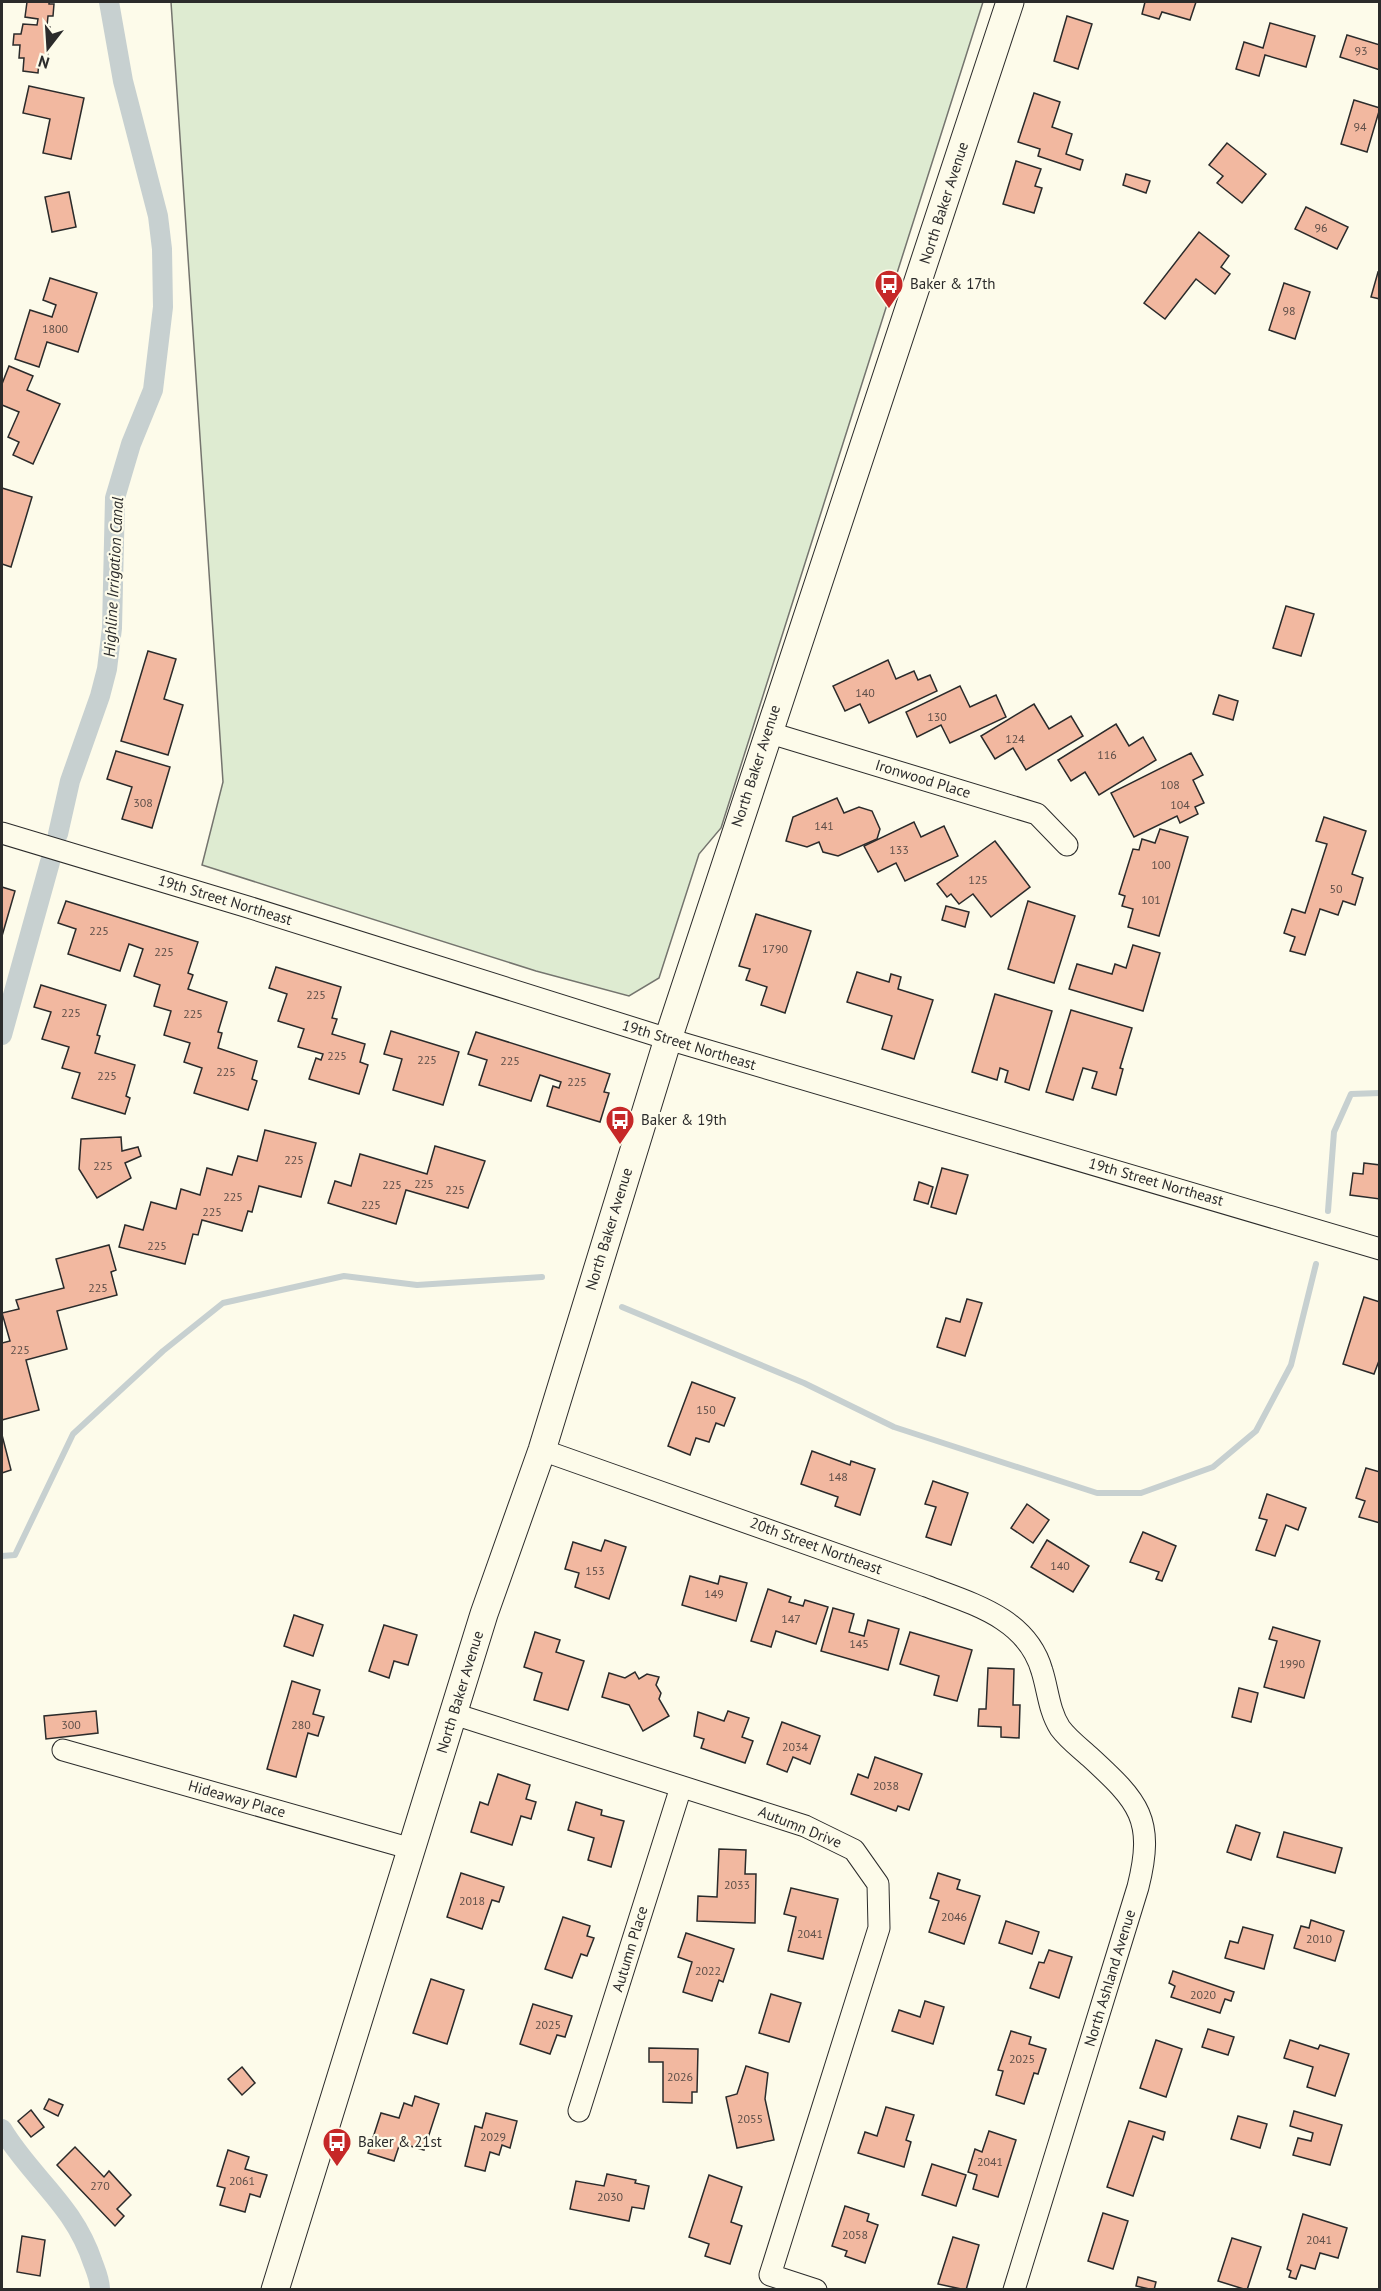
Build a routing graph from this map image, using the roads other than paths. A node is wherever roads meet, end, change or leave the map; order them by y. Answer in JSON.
{"nodes":[{"id":1,"x":1010,"y":2,"type":"edge"},
{"id":2,"x":767,"y":732,"type":"junction"},
{"id":3,"x":2,"y":833,"type":"edge"},
{"id":4,"x":1067,"y":845,"type":"dead end"},
{"id":5,"x":668,"y":1039,"type":"junction"},
{"id":6,"x":1380,"y":1249,"type":"edge"},
{"id":7,"x":542,"y":1450,"type":"junction"},
{"id":8,"x":1047,"y":1692,"type":"joint"},
{"id":9,"x":454,"y":1714,"type":"junction"},
{"id":10,"x":63,"y":1750,"type":"dead end"},
{"id":11,"x":681,"y":1786,"type":"junction"},
{"id":12,"x":412,"y":1849,"type":"junction"},
{"id":13,"x":579,"y":2111,"type":"dead end"},
{"id":14,"x":275,"y":2289,"type":"edge"},
{"id":15,"x":816,"y":2289,"type":"edge"},
{"id":16,"x":1014,"y":2289,"type":"edge"}],
"edges":[{"from":1,"to":2,"type":"main road","name":"North Baker Avenue"},
{"from":2,"to":4,"type":"street","name":"Ironwood Place"},
{"from":2,"to":5,"type":"main road","name":"North Baker Avenue"},
{"from":3,"to":5,"type":"street","name":"19th Street Northeast"},
{"from":5,"to":6,"type":"street","name":"19th Street Northeast"},
{"from":5,"to":7,"type":"main road","name":"North Baker Avenue"},
{"from":7,"to":8,"type":"street","name":"20th Street Northeast"},
{"from":7,"to":9,"type":"main road","name":"North Baker Avenue"},
{"from":8,"to":16,"type":"street","name":"North Ashland Avenue"},
{"from":9,"to":11,"type":"street","name":"Autumn Drive"},
{"from":9,"to":12,"type":"main road","name":"North Baker Avenue"},
{"from":10,"to":12,"type":"street","name":"Hideaway Place"},
{"from":11,"to":13,"type":"street","name":"Autumn Place"},
{"from":11,"to":15,"type":"street","name":"Autumn Drive"},
{"from":12,"to":14,"type":"main road","name":"North Baker Avenue"}]}
